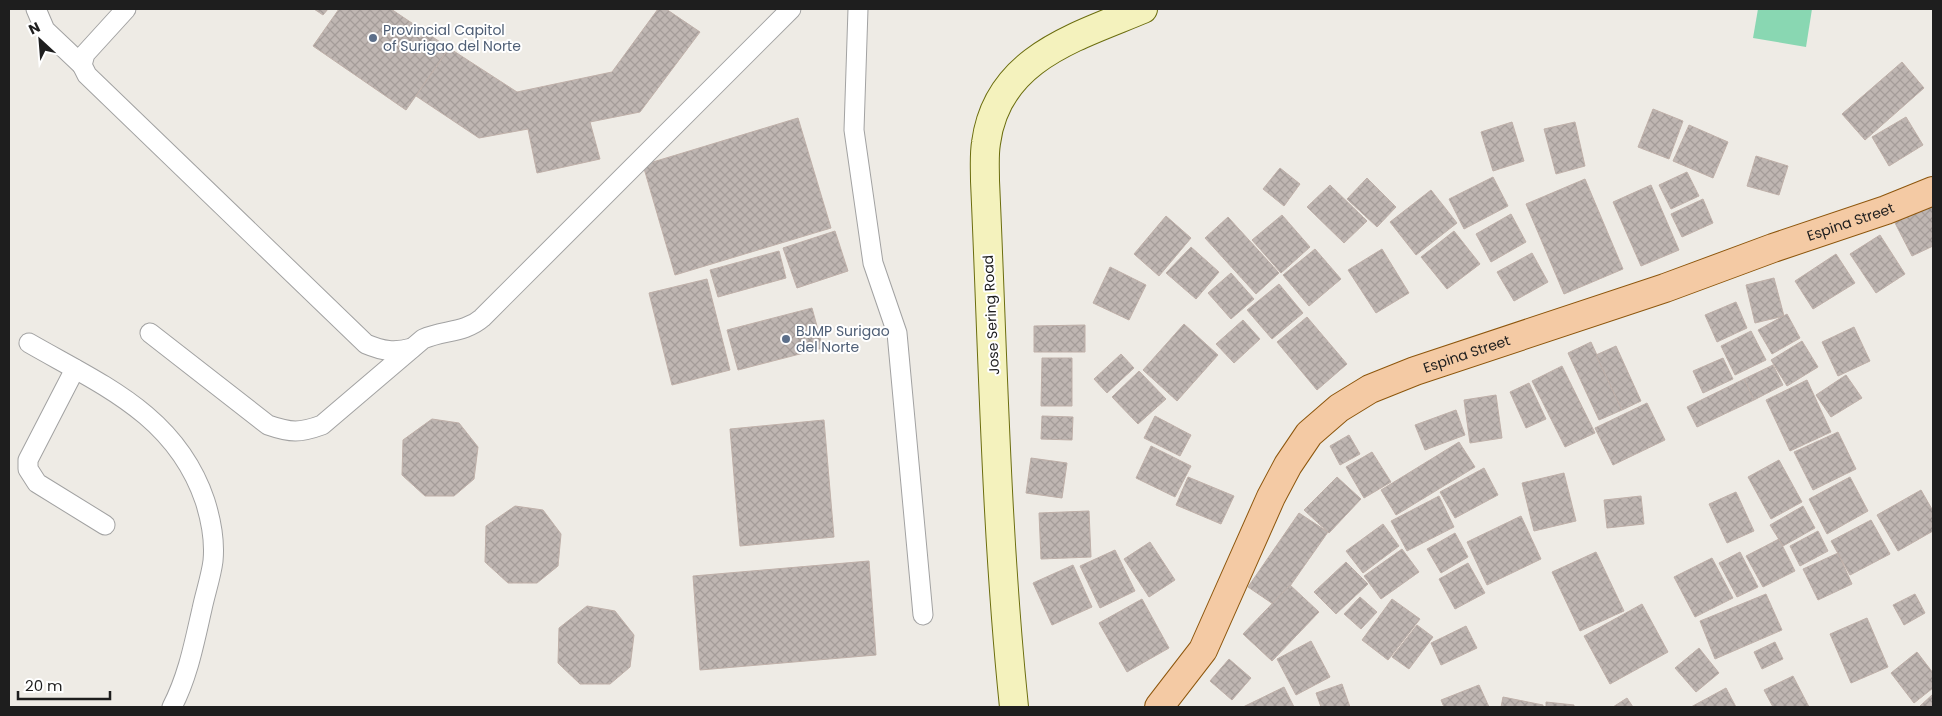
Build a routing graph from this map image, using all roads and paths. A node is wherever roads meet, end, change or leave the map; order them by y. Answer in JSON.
{"nodes":[{"id":1,"x":36,"y":9,"type":"edge"},
{"id":2,"x":126,"y":9,"type":"edge"},
{"id":3,"x":791,"y":9,"type":"edge"},
{"id":4,"x":858,"y":9,"type":"edge"},
{"id":5,"x":1144,"y":9,"type":"edge"},
{"id":6,"x":82,"y":65,"type":"junction"},
{"id":7,"x":1933,"y":191,"type":"edge"},
{"id":8,"x":150,"y":333,"type":"dead end"},
{"id":9,"x":29,"y":343,"type":"dead end"},
{"id":10,"x":413,"y":347,"type":"junction"},
{"id":11,"x":75,"y":369,"type":"junction"},
{"id":12,"x":105,"y":525,"type":"dead end"},
{"id":13,"x":923,"y":615,"type":"dead end"},
{"id":14,"x":172,"y":707,"type":"edge"},
{"id":15,"x":1014,"y":707,"type":"edge"},
{"id":16,"x":1159,"y":707,"type":"edge"}],
"edges":[{"from":1,"to":6,"type":"lane"},
{"from":2,"to":6,"type":"lane"},
{"from":3,"to":10,"type":"lane"},
{"from":4,"to":13,"type":"lane"},
{"from":5,"to":15,"type":"main road","name":"Jose Sering Road"},
{"from":6,"to":10,"type":"lane"},
{"from":7,"to":16,"type":"main road","name":"Espina Street"},
{"from":8,"to":10,"type":"lane"},
{"from":9,"to":11,"type":"lane"},
{"from":11,"to":12,"type":"lane"},
{"from":11,"to":14,"type":"lane"}]}
